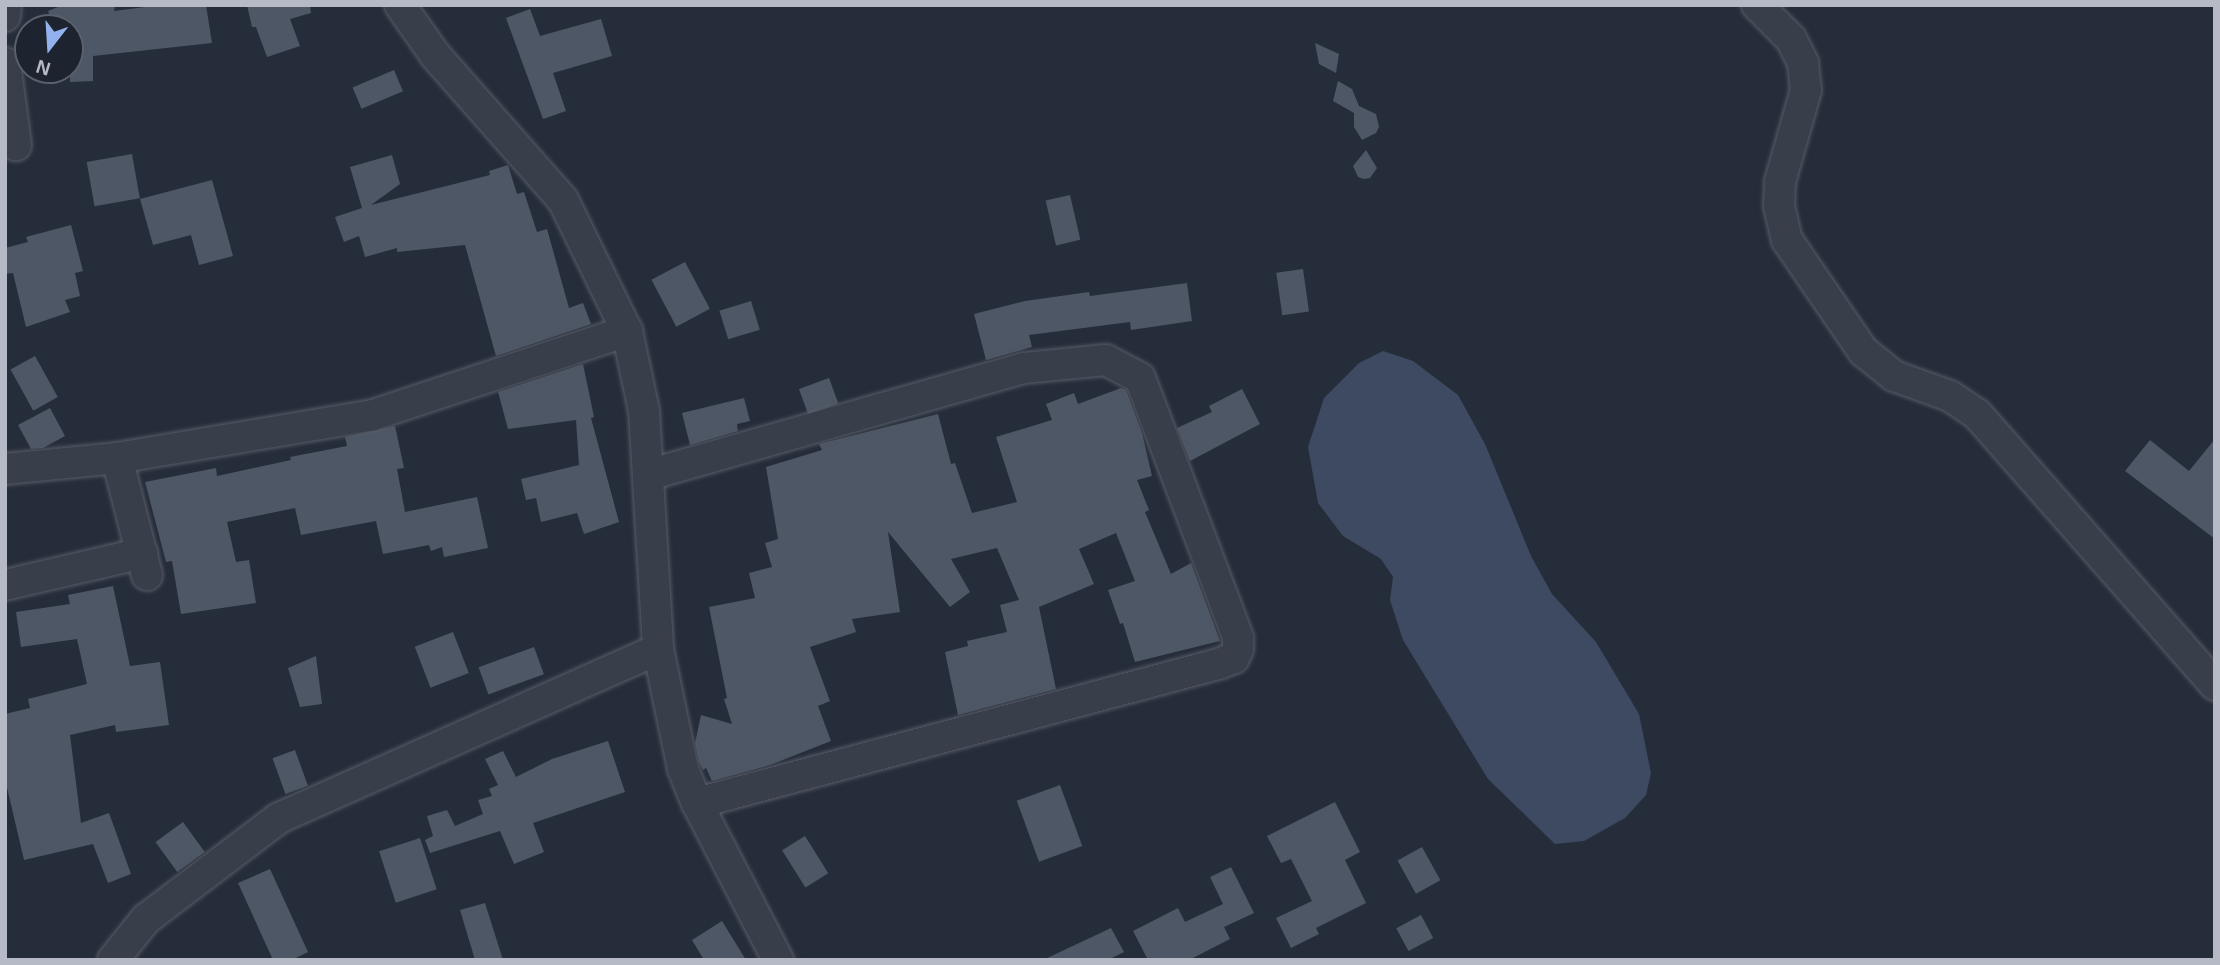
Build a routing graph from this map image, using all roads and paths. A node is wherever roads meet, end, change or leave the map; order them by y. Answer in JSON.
{"nodes":[{"id":1,"x":6,"y":5,"type":"edge"},
{"id":2,"x":400,"y":5,"type":"edge"},
{"id":3,"x":1757,"y":5,"type":"edge"},
{"id":4,"x":5,"y":16,"type":"edge"},
{"id":5,"x":5,"y":64,"type":"edge"},
{"id":6,"x":16,"y":145,"type":"dead end"},
{"id":7,"x":628,"y":331,"type":"junction"},
{"id":8,"x":117,"y":458,"type":"junction"},
{"id":9,"x":5,"y":469,"type":"edge"},
{"id":10,"x":649,"y":475,"type":"junction"},
{"id":11,"x":5,"y":585,"type":"edge"},
{"id":12,"x":658,"y":649,"type":"junction"},
{"id":13,"x":2215,"y":685,"type":"edge"},
{"id":14,"x":697,"y":803,"type":"junction"},
{"id":15,"x":113,"y":960,"type":"edge"},
{"id":16,"x":778,"y":960,"type":"edge"}],
"edges":[{"from":1,"to":4,"type":"street"},
{"from":2,"to":7,"type":"street"},
{"from":3,"to":13,"type":"street"},
{"from":5,"to":6,"type":"street"},
{"from":7,"to":8,"type":"street"},
{"from":7,"to":10,"type":"street"},
{"from":8,"to":9,"type":"street"},
{"from":8,"to":11,"type":"street"},
{"from":10,"to":12,"type":"street"},
{"from":10,"to":14,"type":"street"},
{"from":12,"to":14,"type":"street"},
{"from":12,"to":15,"type":"street"},
{"from":14,"to":16,"type":"street"}]}
